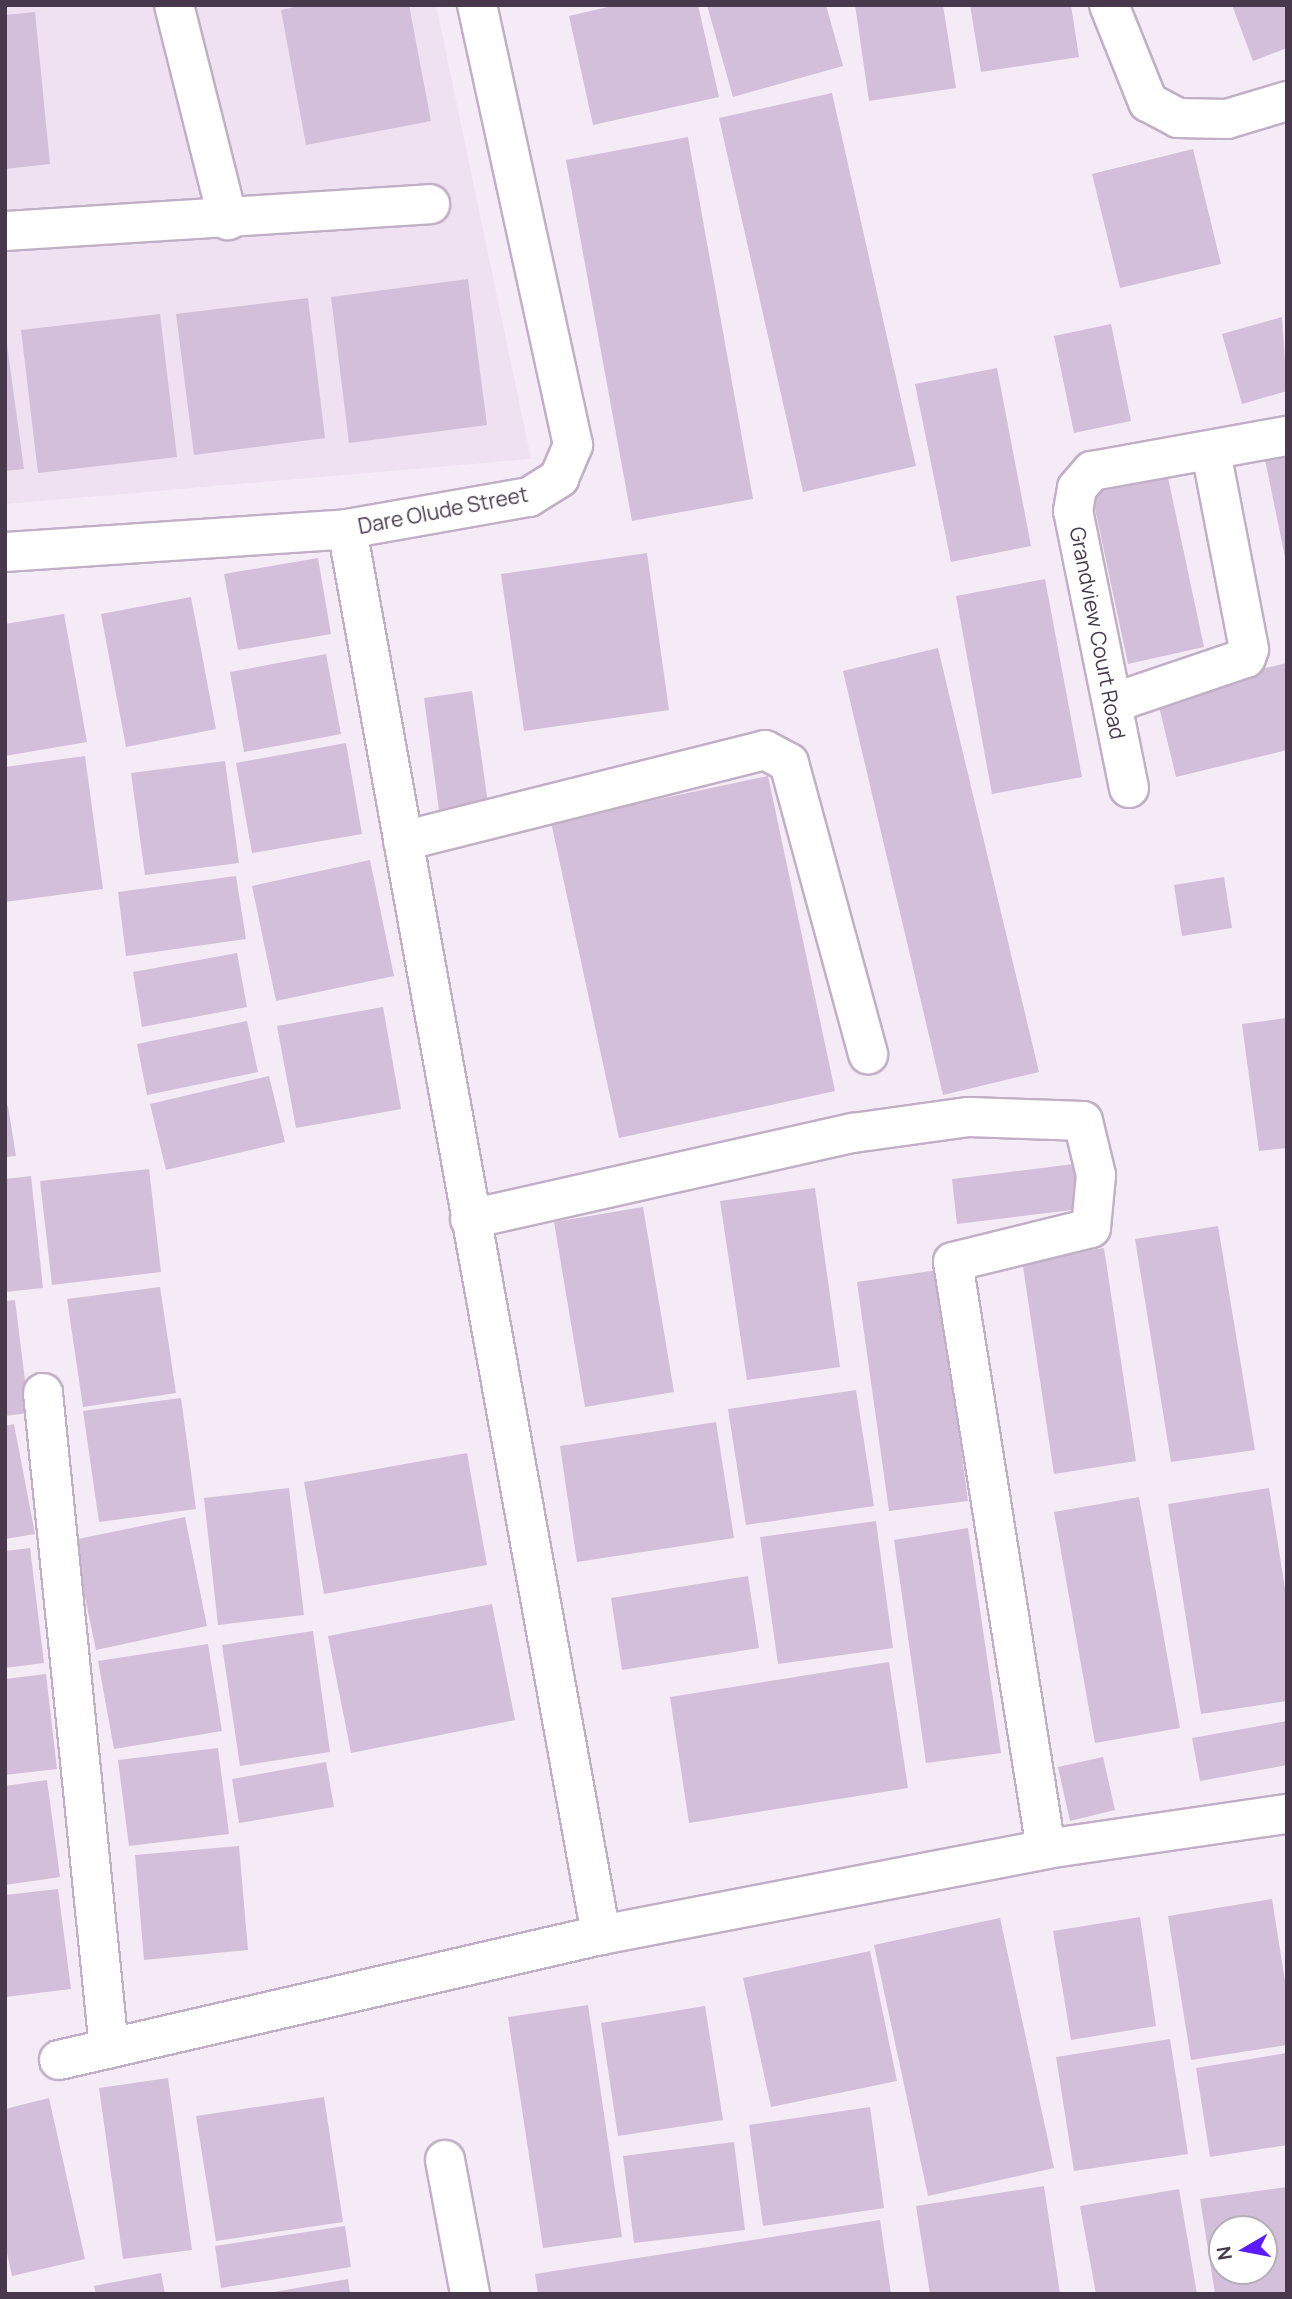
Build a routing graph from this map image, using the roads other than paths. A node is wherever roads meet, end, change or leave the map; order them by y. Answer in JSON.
{"nodes":[{"id":1,"x":174,"y":5,"type":"edge"},
{"id":2,"x":477,"y":5,"type":"edge"},
{"id":3,"x":1109,"y":5,"type":"edge"},
{"id":4,"x":1287,"y":101,"type":"edge"},
{"id":5,"x":430,"y":204,"type":"dead end"},
{"id":6,"x":228,"y":220,"type":"junction"},
{"id":7,"x":5,"y":231,"type":"edge"},
{"id":8,"x":1287,"y":436,"type":"edge"},
{"id":9,"x":1210,"y":452,"type":"junction"},
{"id":10,"x":348,"y":529,"type":"junction"},
{"id":11,"x":5,"y":552,"type":"edge"},
{"id":12,"x":1112,"y":703,"type":"junction"},
{"id":13,"x":1129,"y":788,"type":"dead end"},
{"id":14,"x":403,"y":841,"type":"junction"},
{"id":15,"x":867,"y":1054,"type":"dead end"},
{"id":16,"x":470,"y":1219,"type":"junction"},
{"id":17,"x":43,"y":1393,"type":"dead end"},
{"id":18,"x":1287,"y":1814,"type":"edge"},
{"id":19,"x":1046,"y":1849,"type":"junction"},
{"id":20,"x":600,"y":1935,"type":"junction"},
{"id":21,"x":109,"y":2049,"type":"junction"},
{"id":22,"x":59,"y":2060,"type":"dead end"},
{"id":23,"x":444,"y":2160,"type":"dead end"},
{"id":24,"x":470,"y":2294,"type":"edge"}],
"edges":[{"from":1,"to":6,"type":"street"},
{"from":2,"to":10,"type":"street","name":"Dare Olude Street"},
{"from":3,"to":4,"type":"street"},
{"from":5,"to":6,"type":"street"},
{"from":6,"to":7,"type":"street"},
{"from":8,"to":9,"type":"street","name":"Grandview Court Road"},
{"from":9,"to":12,"type":"street"},
{"from":9,"to":12,"type":"street","name":"Grandview Court Road"},
{"from":10,"to":11,"type":"street","name":"Dare Olude Street"},
{"from":10,"to":14,"type":"street"},
{"from":12,"to":13,"type":"street","name":"Grandview Court Road"},
{"from":14,"to":15,"type":"street"},
{"from":14,"to":16,"type":"street"},
{"from":16,"to":19,"type":"street"},
{"from":16,"to":20,"type":"street"},
{"from":17,"to":21,"type":"street"},
{"from":18,"to":19,"type":"street"},
{"from":19,"to":20,"type":"street"},
{"from":20,"to":21,"type":"street"},
{"from":21,"to":22,"type":"street"},
{"from":23,"to":24,"type":"street"}]}
